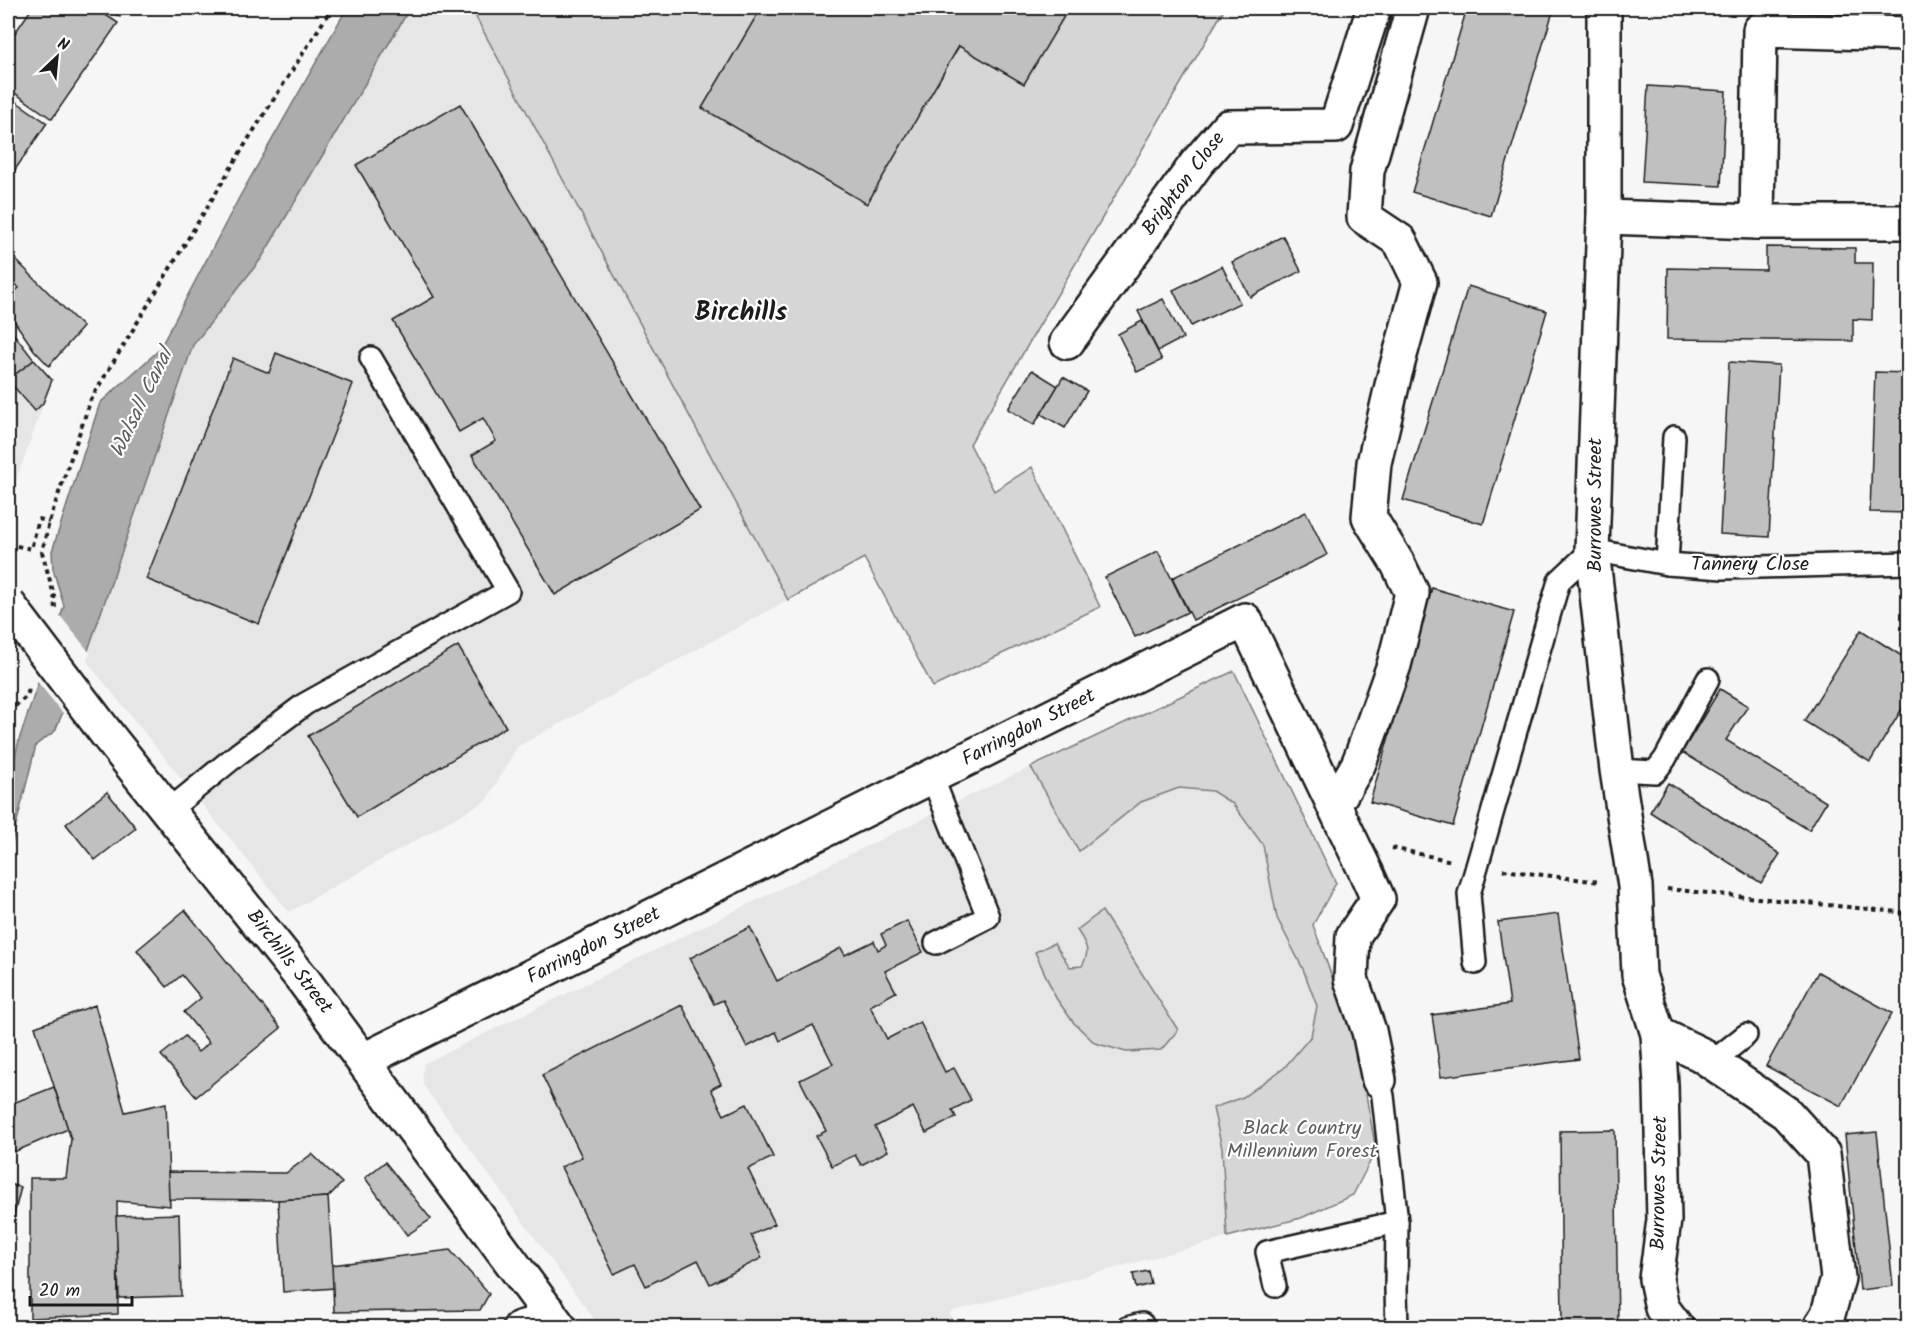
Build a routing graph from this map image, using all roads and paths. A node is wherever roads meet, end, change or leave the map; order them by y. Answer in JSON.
{"nodes":[{"id":1,"x":332,"y":8,"type":"edge"},
{"id":2,"x":1374,"y":8,"type":"edge"},
{"id":3,"x":1413,"y":8,"type":"edge"},
{"id":4,"x":1604,"y":8,"type":"edge"},
{"id":5,"x":1908,"y":34,"type":"edge"},
{"id":6,"x":1604,"y":217,"type":"junction"},
{"id":7,"x":1757,"y":222,"type":"junction"},
{"id":8,"x":1908,"y":222,"type":"edge"},
{"id":9,"x":1067,"y":342,"type":"dead end"},
{"id":10,"x":371,"y":358,"type":"dead end"},
{"id":11,"x":1674,"y":437,"type":"dead end"},
{"id":12,"x":49,"y":522,"type":"junction"},
{"id":13,"x":8,"y":544,"type":"edge"},
{"id":14,"x":1592,"y":550,"type":"junction"},
{"id":15,"x":1908,"y":563,"type":"edge"},
{"id":16,"x":1667,"y":564,"type":"junction"},
{"id":17,"x":8,"y":604,"type":"edge"},
{"id":18,"x":54,"y":614,"type":"dead end"},
{"id":19,"x":1708,"y":679,"type":"dead end"},
{"id":20,"x":31,"y":686,"type":"dead end"},
{"id":21,"x":8,"y":712,"type":"edge"},
{"id":22,"x":1617,"y":770,"type":"junction"},
{"id":23,"x":932,"y":777,"type":"junction"},
{"id":24,"x":1334,"y":806,"type":"junction"},
{"id":25,"x":168,"y":811,"type":"junction"},
{"id":26,"x":936,"y":943,"type":"dead end"},
{"id":27,"x":1475,"y":963,"type":"dead end"},
{"id":28,"x":1658,"y":1034,"type":"junction"},
{"id":29,"x":1746,"y":1035,"type":"dead end"},
{"id":30,"x":364,"y":1060,"type":"junction"},
{"id":31,"x":1712,"y":1062,"type":"junction"},
{"id":32,"x":1379,"y":1080,"type":"joint"},
{"id":33,"x":1397,"y":1222,"type":"junction"},
{"id":34,"x":1275,"y":1286,"type":"dead end"},
{"id":35,"x":555,"y":1320,"type":"edge"},
{"id":36,"x":520,"y":1328,"type":"edge"},
{"id":37,"x":1397,"y":1328,"type":"edge"},
{"id":38,"x":1677,"y":1328,"type":"edge"},
{"id":39,"x":1820,"y":1328,"type":"edge"}],
"edges":[{"from":1,"to":12,"type":"path"},
{"from":2,"to":9,"type":"street","name":"Brighton Close"},
{"from":3,"to":24,"type":"street"},
{"from":4,"to":6,"type":"street","name":"Burrowes Street"},
{"from":5,"to":7,"type":"street"},
{"from":6,"to":7,"type":"street"},
{"from":6,"to":14,"type":"street","name":"Burrowes Street"},
{"from":7,"to":8,"type":"street"},
{"from":10,"to":25,"type":"lane"},
{"from":11,"to":16,"type":"lane"},
{"from":12,"to":13,"type":"path"},
{"from":12,"to":18,"type":"path"},
{"from":14,"to":16,"type":"lane","name":"Tannery Close"},
{"from":14,"to":22,"type":"street","name":"Burrowes Street"},
{"from":14,"to":27,"type":"lane"},
{"from":15,"to":16,"type":"lane","name":"Tannery Close"},
{"from":17,"to":25,"type":"street","name":"Birchills Street","bridge":true},
{"from":19,"to":22,"type":"lane"},
{"from":20,"to":21,"type":"path"},
{"from":22,"to":28,"type":"street","name":"Burrowes Street"},
{"from":23,"to":24,"type":"street","name":"Farringdon Street"},
{"from":23,"to":26,"type":"lane"},
{"from":23,"to":30,"type":"street","name":"Farringdon Street"},
{"from":24,"to":32,"type":"street","name":"Farringdon Street"},
{"from":25,"to":30,"type":"street","name":"Birchills Street"},
{"from":28,"to":31,"type":"street"},
{"from":28,"to":38,"type":"street","name":"Burrowes Street"},
{"from":29,"to":31,"type":"lane"},
{"from":30,"to":35,"type":"street","name":"Birchills Street"},
{"from":31,"to":39,"type":"street"},
{"from":32,"to":33,"type":"lane"},
{"from":33,"to":34,"type":"lane"},
{"from":33,"to":37,"type":"lane"},
{"from":35,"to":36,"type":"street"}]}
